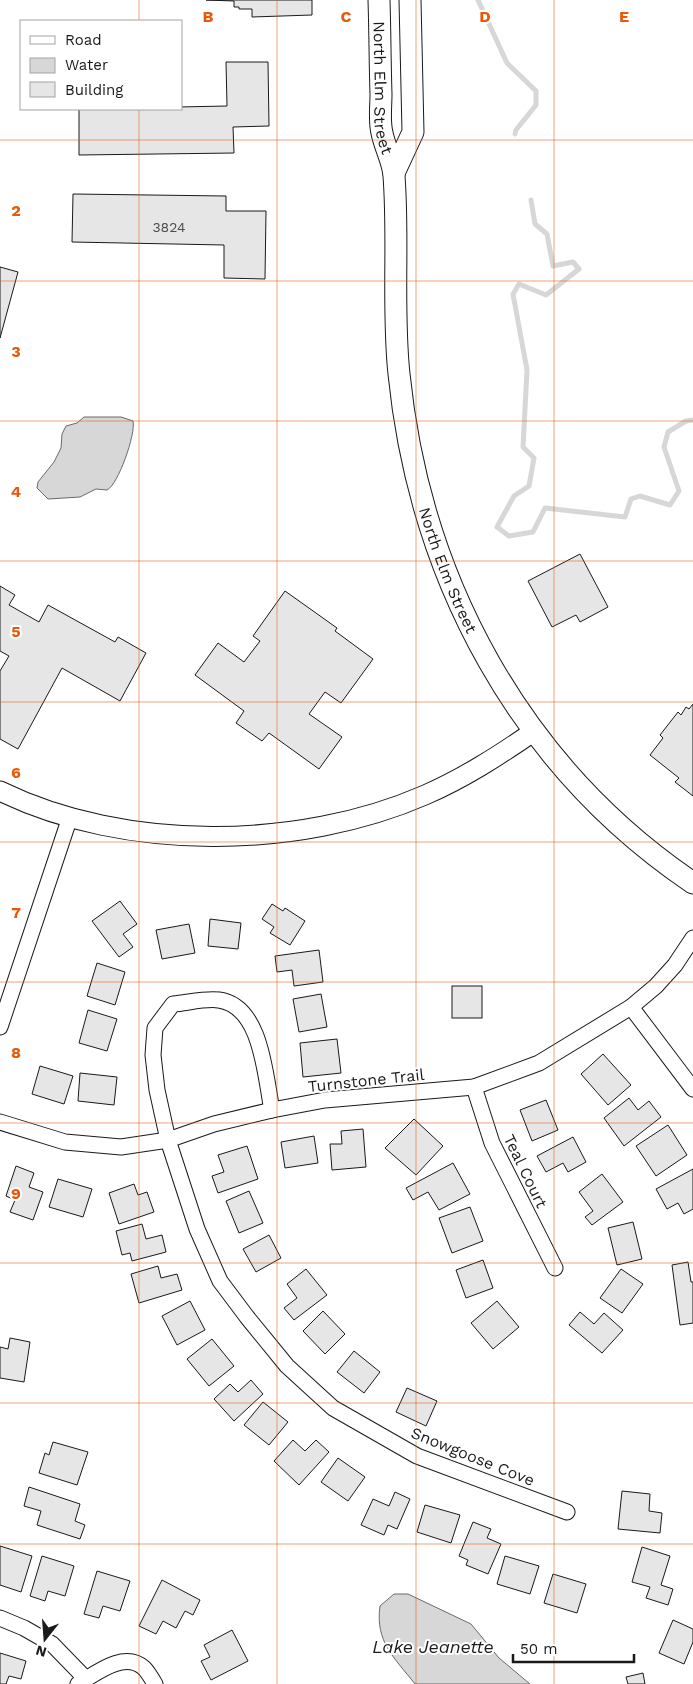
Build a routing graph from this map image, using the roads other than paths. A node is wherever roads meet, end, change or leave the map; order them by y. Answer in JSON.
{"nodes":[{"id":1,"x":379,"y":0,"type":"edge"},
{"id":2,"x":410,"y":0,"type":"edge"},
{"id":3,"x":394,"y":173,"type":"junction"},
{"id":4,"x":533,"y":732,"type":"junction"},
{"id":5,"x":0,"y":791,"type":"edge"},
{"id":6,"x":70,"y":816,"type":"junction"},
{"id":7,"x":693,"y":883,"type":"edge"},
{"id":8,"x":693,"y":938,"type":"edge"},
{"id":9,"x":631,"y":1007,"type":"junction"},
{"id":10,"x":0,"y":1027,"type":"edge"},
{"id":11,"x":474,"y":1087,"type":"junction"},
{"id":12,"x":693,"y":1090,"type":"edge"},
{"id":13,"x":272,"y":1110,"type":"junction"},
{"id":14,"x":0,"y":1122,"type":"edge"},
{"id":15,"x":168,"y":1140,"type":"junction"},
{"id":16,"x":555,"y":1268,"type":"dead end"},
{"id":17,"x":568,"y":1512,"type":"dead end"},
{"id":18,"x":0,"y":1618,"type":"edge"},
{"id":19,"x":82,"y":1682,"type":"edge"},
{"id":20,"x":156,"y":1684,"type":"edge"}],
"edges":[{"from":1,"to":3,"type":"main road","name":"North Elm Street"},
{"from":2,"to":3,"type":"main road","name":"North Elm Street"},
{"from":3,"to":4,"type":"main road","name":"North Elm Street"},
{"from":4,"to":6,"type":"street"},
{"from":4,"to":7,"type":"main road","name":"North Elm Street"},
{"from":5,"to":6,"type":"street"},
{"from":6,"to":10,"type":"street"},
{"from":8,"to":9,"type":"street","name":"Turnstone Trail"},
{"from":9,"to":11,"type":"street","name":"Turnstone Trail"},
{"from":9,"to":12,"type":"street"},
{"from":11,"to":13,"type":"street","name":"Turnstone Trail"},
{"from":11,"to":16,"type":"street","name":"Teal Court"},
{"from":13,"to":15,"type":"street","name":"Turnstone Trail"},
{"from":13,"to":15,"type":"street","name":"Snowgoose Cove"},
{"from":14,"to":15,"type":"street","name":"Turnstone Trail"},
{"from":15,"to":17,"type":"street","name":"Snowgoose Cove"},
{"from":18,"to":19,"type":"street"},
{"from":19,"to":20,"type":"street"}]}
